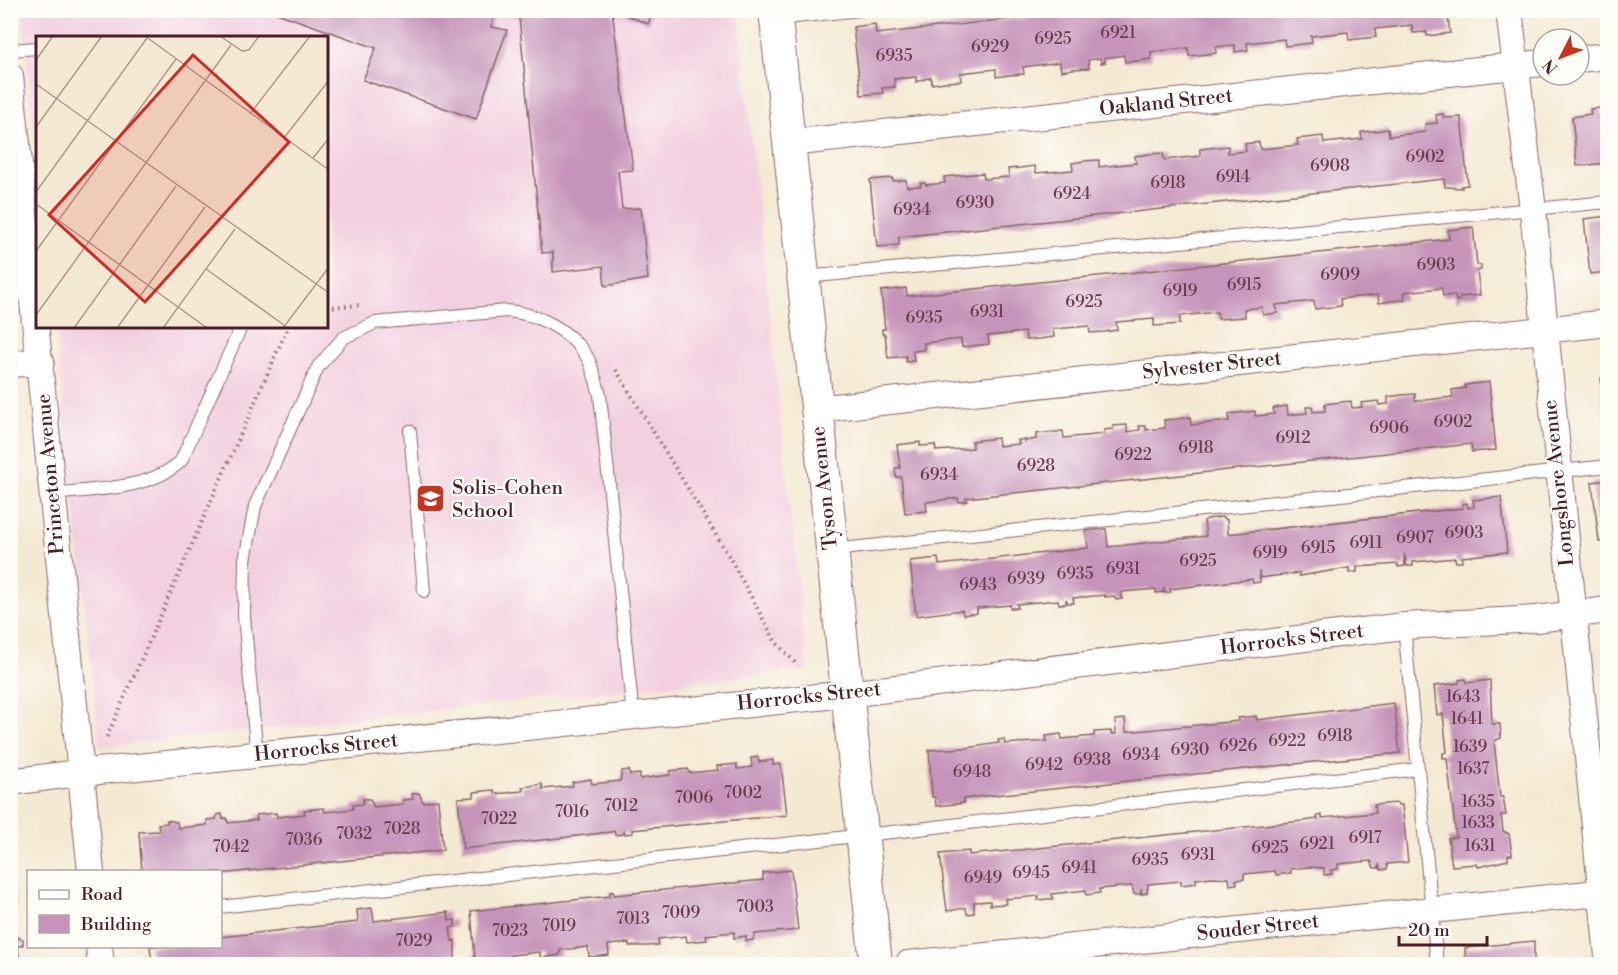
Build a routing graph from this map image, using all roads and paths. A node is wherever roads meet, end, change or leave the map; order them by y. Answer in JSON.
{"nodes":[{"id":1,"x":859,"y":10,"type":"edge"},
{"id":2,"x":1509,"y":10,"type":"edge"},
{"id":3,"x":775,"y":15,"type":"edge"},
{"id":4,"x":36,"y":48,"type":"edge"},
{"id":5,"x":10,"y":50,"type":"edge"},
{"id":6,"x":1608,"y":56,"type":"edge"},
{"id":7,"x":1591,"y":58,"type":"edge"},
{"id":8,"x":1531,"y":64,"type":"edge"},
{"id":9,"x":1516,"y":66,"type":"junction"},
{"id":10,"x":10,"y":76,"type":"edge"},
{"id":11,"x":789,"y":143,"type":"junction"},
{"id":12,"x":17,"y":199,"type":"edge"},
{"id":13,"x":1608,"y":202,"type":"edge"},
{"id":14,"x":1533,"y":210,"type":"junction"},
{"id":15,"x":803,"y":277,"type":"junction"},
{"id":16,"x":1608,"y":323,"type":"edge"},
{"id":17,"x":241,"y":328,"type":"edge"},
{"id":18,"x":288,"y":328,"type":"edge"},
{"id":19,"x":1543,"y":330,"type":"junction"},
{"id":20,"x":41,"y":362,"type":"junction"},
{"id":21,"x":10,"y":364,"type":"edge"},
{"id":22,"x":816,"y":409,"type":"junction"},
{"id":23,"x":410,"y":431,"type":"dead end"},
{"id":24,"x":1608,"y":466,"type":"edge"},
{"id":25,"x":1558,"y":472,"type":"junction"},
{"id":26,"x":53,"y":494,"type":"junction"},
{"id":27,"x":832,"y":550,"type":"junction"},
{"id":28,"x":424,"y":591,"type":"dead end"},
{"id":29,"x":1608,"y":610,"type":"edge"},
{"id":30,"x":1573,"y":615,"type":"junction"},
{"id":31,"x":1404,"y":626,"type":"junction"},
{"id":32,"x":847,"y":694,"type":"junction"},
{"id":33,"x":633,"y":716,"type":"junction"},
{"id":34,"x":105,"y":740,"type":"dead end"},
{"id":35,"x":257,"y":756,"type":"junction"},
{"id":36,"x":1418,"y":769,"type":"junction"},
{"id":37,"x":79,"y":773,"type":"junction"},
{"id":38,"x":10,"y":782,"type":"edge"},
{"id":39,"x":862,"y":836,"type":"junction"},
{"id":40,"x":91,"y":870,"type":"edge"},
{"id":41,"x":1604,"y":892,"type":"edge"},
{"id":42,"x":222,"y":907,"type":"edge"},
{"id":43,"x":1432,"y":910,"type":"junction"},
{"id":44,"x":99,"y":948,"type":"edge"},
{"id":45,"x":1608,"y":956,"type":"edge"},
{"id":46,"x":101,"y":964,"type":"edge"},
{"id":47,"x":876,"y":964,"type":"edge"},
{"id":48,"x":908,"y":964,"type":"edge"},
{"id":49,"x":1437,"y":964,"type":"edge"}],
"edges":[{"from":1,"to":3,"type":"lane"},
{"from":2,"to":9,"type":"street","name":"Longshore Avenue"},
{"from":3,"to":11,"type":"street","name":"Tyson Avenue"},
{"from":4,"to":5,"type":"lane"},
{"from":6,"to":7,"type":"street"},
{"from":8,"to":9,"type":"street","name":"Oakland Street"},
{"from":9,"to":11,"type":"street","name":"Oakland Street"},
{"from":9,"to":14,"type":"street","name":"Longshore Avenue"},
{"from":10,"to":12,"type":"street","name":"Princeton Avenue"},
{"from":11,"to":15,"type":"street","name":"Tyson Avenue"},
{"from":12,"to":20,"type":"street","name":"Princeton Avenue"},
{"from":13,"to":14,"type":"lane"},
{"from":14,"to":15,"type":"lane"},
{"from":14,"to":19,"type":"street","name":"Longshore Avenue"},
{"from":15,"to":22,"type":"street","name":"Tyson Avenue"},
{"from":16,"to":19,"type":"street","name":"Sylvester Street"},
{"from":17,"to":26,"type":"lane"},
{"from":18,"to":34,"type":"path"},
{"from":19,"to":22,"type":"street","name":"Sylvester Street"},
{"from":19,"to":25,"type":"street","name":"Longshore Avenue"},
{"from":20,"to":21,"type":"street"},
{"from":20,"to":26,"type":"street","name":"Princeton Avenue"},
{"from":22,"to":27,"type":"street","name":"Tyson Avenue"},
{"from":23,"to":28,"type":"lane"},
{"from":24,"to":25,"type":"lane"},
{"from":25,"to":27,"type":"lane"},
{"from":25,"to":30,"type":"street","name":"Longshore Avenue"},
{"from":26,"to":37,"type":"street","name":"Princeton Avenue"},
{"from":27,"to":32,"type":"street","name":"Tyson Avenue"},
{"from":29,"to":30,"type":"street","name":"Horrocks Street"},
{"from":30,"to":31,"type":"street","name":"Horrocks Street"},
{"from":30,"to":41,"type":"street","name":"Longshore Avenue"},
{"from":31,"to":32,"type":"street","name":"Horrocks Street"},
{"from":31,"to":36,"type":"lane"},
{"from":32,"to":33,"type":"street","name":"Horrocks Street"},
{"from":32,"to":39,"type":"street","name":"Tyson Avenue"},
{"from":33,"to":35,"type":"street","name":"Horrocks Street"},
{"from":33,"to":35,"type":"lane"},
{"from":35,"to":37,"type":"street","name":"Horrocks Street"},
{"from":36,"to":39,"type":"lane"},
{"from":36,"to":43,"type":"lane"},
{"from":37,"to":38,"type":"street","name":"Horrocks Street"},
{"from":37,"to":40,"type":"street","name":"Princeton Avenue"},
{"from":39,"to":42,"type":"lane"},
{"from":39,"to":47,"type":"street","name":"Tyson Avenue"},
{"from":41,"to":43,"type":"street","name":"Souder Street"},
{"from":41,"to":45,"type":"street","name":"Longshore Avenue"},
{"from":43,"to":48,"type":"street","name":"Souder Street"},
{"from":43,"to":49,"type":"lane"},
{"from":44,"to":46,"type":"street"}]}
